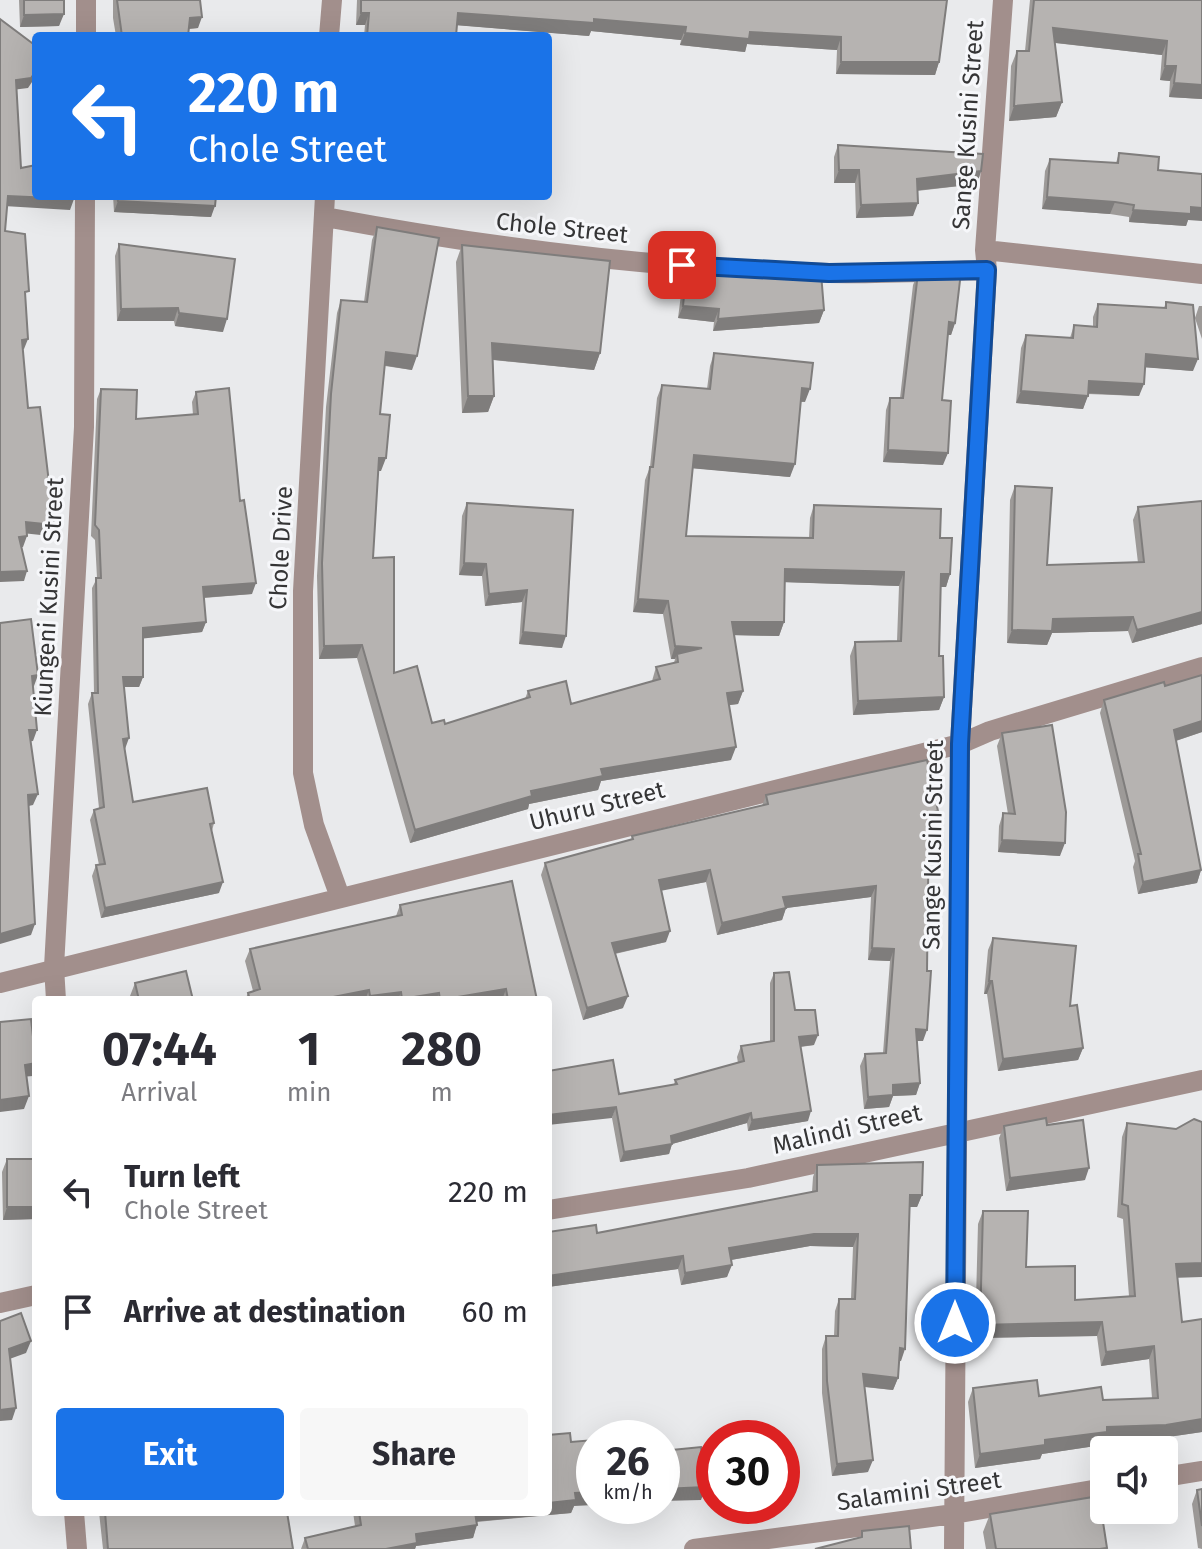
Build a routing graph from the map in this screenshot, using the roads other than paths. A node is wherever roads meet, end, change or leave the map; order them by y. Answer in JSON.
{"nodes":[{"id":1,"x":86,"y":0,"type":"edge"},
{"id":2,"x":332,"y":0,"type":"edge"},
{"id":3,"x":1003,"y":0,"type":"edge"},
{"id":4,"x":86,"y":32,"type":"edge"},
{"id":5,"x":329,"y":32,"type":"edge"},
{"id":6,"x":85,"y":200,"type":"edge"},
{"id":7,"x":325,"y":200,"type":"edge"},
{"id":8,"x":325,"y":217,"type":"junction"},
{"id":9,"x":986,"y":260,"type":"junction"},
{"id":10,"x":1202,"y":274,"type":"edge"},
{"id":11,"x":1202,"y":667,"type":"edge"},
{"id":12,"x":960,"y":744,"type":"junction"},
{"id":13,"x":340,"y":897,"type":"junction"},
{"id":14,"x":54,"y":967,"type":"junction"},
{"id":15,"x":0,"y":983,"type":"edge"},
{"id":16,"x":56,"y":996,"type":"edge"},
{"id":17,"x":1202,"y":1080,"type":"edge"},
{"id":18,"x":955,"y":1132,"type":"junction"},
{"id":19,"x":552,"y":1209,"type":"edge"},
{"id":20,"x":32,"y":1296,"type":"edge"},
{"id":21,"x":0,"y":1303,"type":"edge"},
{"id":22,"x":1202,"y":1471,"type":"edge"},
{"id":23,"x":1178,"y":1475,"type":"edge"},
{"id":24,"x":1090,"y":1490,"type":"edge"},
{"id":25,"x":954,"y":1514,"type":"junction"},
{"id":26,"x":74,"y":1516,"type":"edge"},
{"id":27,"x":77,"y":1549,"type":"edge"},
{"id":28,"x":694,"y":1549,"type":"edge"},
{"id":29,"x":954,"y":1549,"type":"edge"}],
"edges":[{"from":1,"to":4,"type":"street"},
{"from":2,"to":5,"type":"street"},
{"from":3,"to":9,"type":"street","name":"Sange Kusini Street"},
{"from":6,"to":14,"type":"street","name":"Kiungeni Kusini Street"},
{"from":7,"to":8,"type":"street","name":"Chole Drive"},
{"from":8,"to":9,"type":"street","name":"Chole Street"},
{"from":8,"to":13,"type":"street","name":"Chole Drive"},
{"from":9,"to":10,"type":"street","name":"Chole Street"},
{"from":9,"to":12,"type":"street","name":"Sange Kusini Street"},
{"from":11,"to":12,"type":"street","name":"Uhuru Street"},
{"from":12,"to":13,"type":"street","name":"Uhuru Street"},
{"from":12,"to":18,"type":"street","name":"Sange Kusini Street"},
{"from":13,"to":14,"type":"street","name":"Uhuru Street"},
{"from":14,"to":15,"type":"street","name":"Uhuru Street"},
{"from":14,"to":16,"type":"street","name":"Kiungeni Kusini Street"},
{"from":17,"to":18,"type":"street","name":"Malindi Street"},
{"from":18,"to":19,"type":"street","name":"Malindi Street"},
{"from":18,"to":25,"type":"street","name":"Sange Kusini Street"},
{"from":20,"to":21,"type":"street"},
{"from":22,"to":23,"type":"street"},
{"from":24,"to":25,"type":"street","name":"Salamini Street"},
{"from":25,"to":28,"type":"street","name":"Salamini Street"},
{"from":25,"to":29,"type":"street","name":"Sange Kusini Street"},
{"from":26,"to":27,"type":"street"}]}
